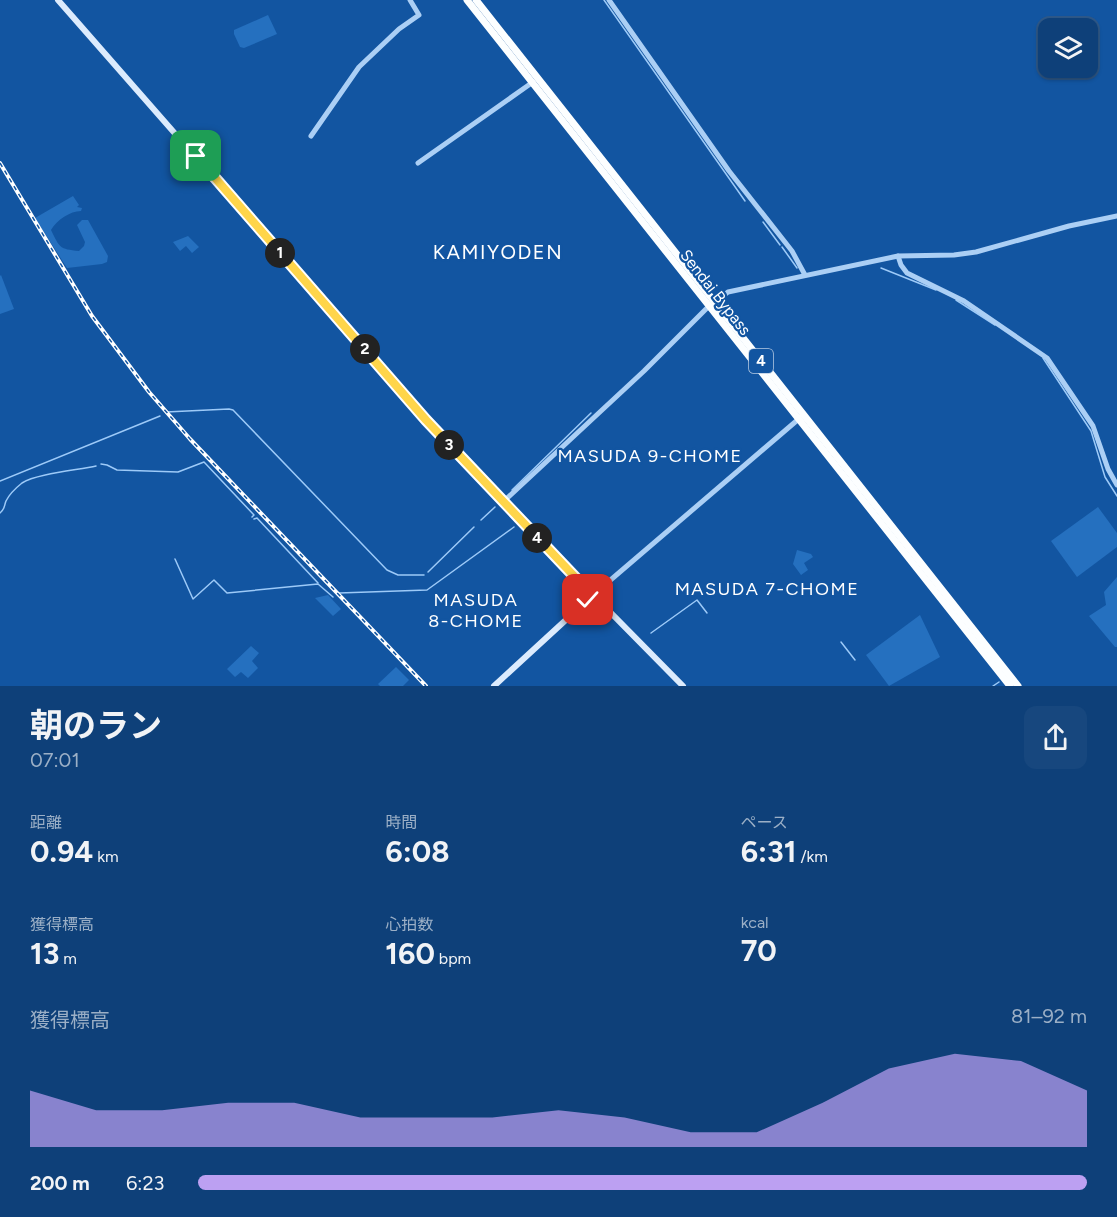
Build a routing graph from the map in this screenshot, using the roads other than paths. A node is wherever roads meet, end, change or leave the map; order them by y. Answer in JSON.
{"nodes":[{"id":1,"x":58,"y":0,"type":"edge"},
{"id":2,"x":410,"y":0,"type":"edge"},
{"id":3,"x":467,"y":0,"type":"edge"},
{"id":4,"x":476,"y":0,"type":"edge"},
{"id":5,"x":609,"y":0,"type":"edge"},
{"id":6,"x":533,"y":82,"type":"junction"},
{"id":7,"x":311,"y":136,"type":"dead end"},
{"id":8,"x":418,"y":164,"type":"dead end"},
{"id":9,"x":1117,"y":216,"type":"edge"},
{"id":10,"x":898,"y":256,"type":"junction"},
{"id":11,"x":805,"y":275,"type":"junction"},
{"id":12,"x":712,"y":304,"type":"junction"},
{"id":13,"x":801,"y":417,"type":"junction"},
{"id":14,"x":1117,"y":485,"type":"edge"},
{"id":15,"x":503,"y":502,"type":"junction"},
{"id":16,"x":593,"y":596,"type":"junction"},
{"id":17,"x":494,"y":686,"type":"edge"},
{"id":18,"x":683,"y":686,"type":"edge"},
{"id":19,"x":1010,"y":686,"type":"edge"},
{"id":20,"x":1018,"y":686,"type":"edge"}],
"edges":[{"from":1,"to":15,"type":"main road"},
{"from":2,"to":7,"type":"street"},
{"from":3,"to":6,"type":"highway","name":"Sendai Bypass","number":"4"},
{"from":4,"to":12,"type":"highway","name":"Sendai Bypass","number":"4"},
{"from":5,"to":11,"type":"street"},
{"from":6,"to":8,"type":"street"},
{"from":6,"to":12,"type":"highway","name":"Sendai Bypass","number":"4"},
{"from":9,"to":10,"type":"street"},
{"from":10,"to":11,"type":"street"},
{"from":10,"to":14,"type":"street"},
{"from":11,"to":12,"type":"street"},
{"from":12,"to":13,"type":"highway","name":"Sendai Bypass","number":"4"},
{"from":12,"to":15,"type":"street"},
{"from":13,"to":16,"type":"street"},
{"from":13,"to":19,"type":"highway","name":"Sendai Bypass","number":"4"},
{"from":13,"to":20,"type":"highway","name":"Sendai Bypass","number":"4"},
{"from":15,"to":16,"type":"main road"},
{"from":16,"to":17,"type":"main road"},
{"from":16,"to":18,"type":"main road"}]}
